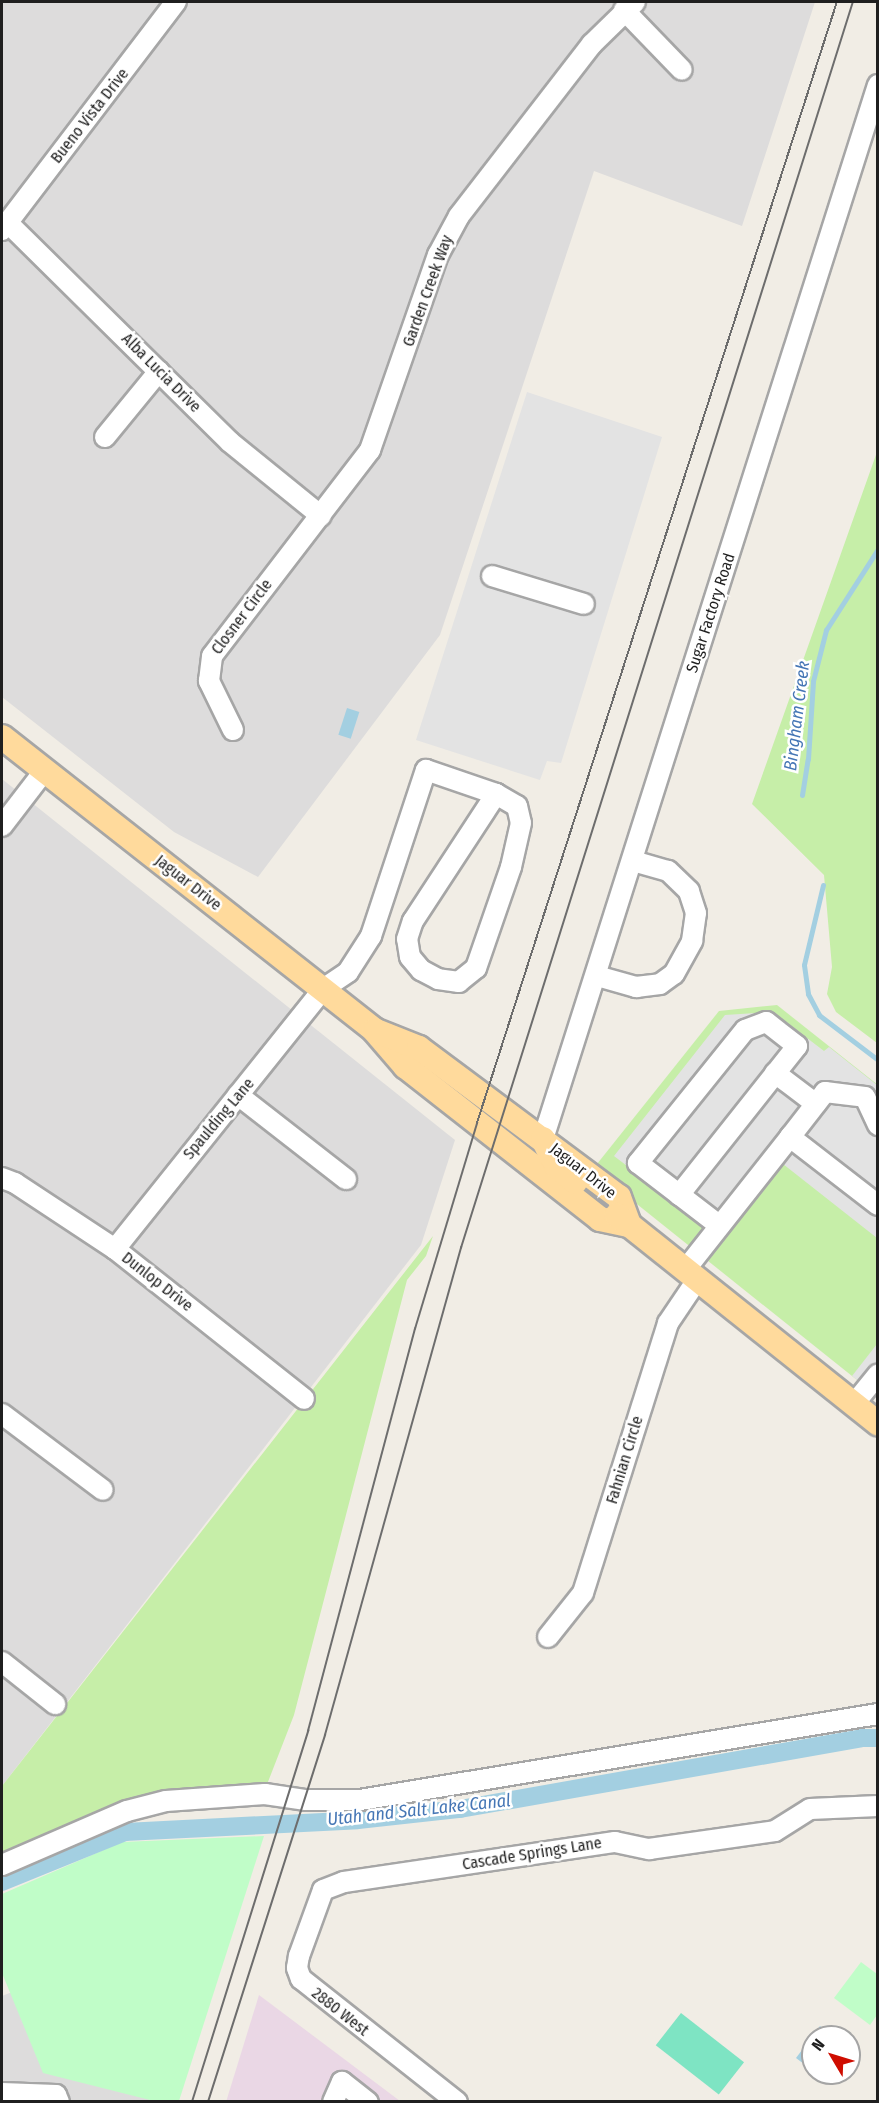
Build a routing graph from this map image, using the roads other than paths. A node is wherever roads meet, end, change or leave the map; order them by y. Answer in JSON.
{"nodes":[{"id":1,"x":176,"y":2,"type":"edge"},
{"id":2,"x":630,"y":6,"type":"edge"},
{"id":3,"x":682,"y":70,"type":"dead end"},
{"id":4,"x":878,"y":85,"type":"edge"},
{"id":5,"x":4,"y":226,"type":"edge"},
{"id":6,"x":159,"y":371,"type":"junction"},
{"id":7,"x":105,"y":436,"type":"dead end"},
{"id":8,"x":321,"y":516,"type":"junction"},
{"id":9,"x":492,"y":576,"type":"dead end"},
{"id":10,"x":584,"y":604,"type":"dead end"},
{"id":11,"x":233,"y":730,"type":"dead end"},
{"id":12,"x":2,"y":737,"type":"edge"},
{"id":13,"x":45,"y":770,"type":"junction"},
{"id":14,"x":496,"y":794,"type":"junction"},
{"id":15,"x":2,"y":826,"type":"edge"},
{"id":16,"x":633,"y":861,"type":"junction"},
{"id":17,"x":597,"y":976,"type":"junction"},
{"id":18,"x":323,"y":989,"type":"junction"},
{"id":19,"x":374,"y":1030,"type":"junction"},
{"id":20,"x":775,"y":1073,"type":"junction"},
{"id":21,"x":238,"y":1095,"type":"junction"},
{"id":22,"x":816,"y":1104,"type":"junction"},
{"id":23,"x":878,"y":1125,"type":"edge"},
{"id":24,"x":790,"y":1137,"type":"junction"},
{"id":25,"x":543,"y":1139,"type":"junction"},
{"id":26,"x":2,"y":1178,"type":"edge"},
{"id":27,"x":346,"y":1179,"type":"dead end"},
{"id":28,"x":679,"y":1195,"type":"junction"},
{"id":29,"x":878,"y":1205,"type":"edge"},
{"id":30,"x":629,"y":1225,"type":"junction"},
{"id":31,"x":720,"y":1226,"type":"junction"},
{"id":32,"x":115,"y":1249,"type":"junction"},
{"id":33,"x":691,"y":1275,"type":"junction"},
{"id":34,"x":878,"y":1374,"type":"edge"},
{"id":35,"x":304,"y":1399,"type":"dead end"},
{"id":36,"x":854,"y":1404,"type":"junction"},
{"id":37,"x":2,"y":1414,"type":"edge"},
{"id":38,"x":878,"y":1423,"type":"edge"},
{"id":39,"x":102,"y":1490,"type":"dead end"},
{"id":40,"x":548,"y":1638,"type":"dead end"},
{"id":41,"x":2,"y":1662,"type":"edge"},
{"id":42,"x":55,"y":1704,"type":"dead end"},
{"id":43,"x":878,"y":1714,"type":"edge"},
{"id":44,"x":878,"y":1806,"type":"edge"},
{"id":45,"x":2,"y":1865,"type":"edge"},
{"id":46,"x":324,"y":1890,"type":"joint"},
{"id":47,"x":2,"y":2093,"type":"edge"},
{"id":48,"x":57,"y":2098,"type":"edge"},
{"id":49,"x":333,"y":2102,"type":"edge"},
{"id":50,"x":368,"y":2102,"type":"edge"},
{"id":51,"x":456,"y":2102,"type":"edge"}],
"edges":[{"from":1,"to":5,"type":"street","name":"Bueno Vista Drive"},
{"from":2,"to":3,"type":"street"},
{"from":2,"to":8,"type":"street","name":"Garden Creek Way"},
{"from":4,"to":16,"type":"street","name":"Sugar Factory Road"},
{"from":5,"to":6,"type":"street","name":"Alba Lucia Drive"},
{"from":6,"to":7,"type":"street"},
{"from":6,"to":8,"type":"street","name":"Alba Lucia Drive"},
{"from":8,"to":11,"type":"street","name":"Closner Circle"},
{"from":9,"to":10,"type":"street"},
{"from":12,"to":13,"type":"main road","name":"Jaguar Drive"},
{"from":13,"to":15,"type":"street"},
{"from":13,"to":18,"type":"main road","name":"Jaguar Drive"},
{"from":14,"to":14,"type":"street"},
{"from":14,"to":18,"type":"street","name":"Spaulding Lane"},
{"from":16,"to":17,"type":"street","name":"Sugar Factory Road"},
{"from":16,"to":17,"type":"street"},
{"from":17,"to":25,"type":"street","name":"Sugar Factory Road"},
{"from":18,"to":19,"type":"main road","name":"Jaguar Drive"},
{"from":18,"to":21,"type":"street","name":"Spaulding Lane"},
{"from":19,"to":25,"type":"main road","name":"Jaguar Drive"},
{"from":19,"to":30,"type":"main road","name":"Jaguar Drive"},
{"from":20,"to":22,"type":"street"},
{"from":20,"to":28,"type":"street"},
{"from":20,"to":28,"type":"street"},
{"from":21,"to":27,"type":"street"},
{"from":21,"to":32,"type":"street","name":"Spaulding Lane"},
{"from":22,"to":23,"type":"street"},
{"from":22,"to":24,"type":"street","name":"Fahnian Circle"},
{"from":24,"to":29,"type":"street"},
{"from":24,"to":31,"type":"street","name":"Fahnian Circle"},
{"from":25,"to":30,"type":"main road"},
{"from":26,"to":32,"type":"street","name":"Dunlop Drive"},
{"from":28,"to":31,"type":"street"},
{"from":30,"to":33,"type":"main road","name":"Jaguar Drive"},
{"from":31,"to":33,"type":"street","name":"Fahnian Circle"},
{"from":32,"to":35,"type":"street","name":"Dunlop Drive"},
{"from":33,"to":36,"type":"main road","name":"Jaguar Drive"},
{"from":33,"to":40,"type":"street","name":"Fahnian Circle"},
{"from":34,"to":36,"type":"street"},
{"from":36,"to":38,"type":"main road","name":"Jaguar Drive"},
{"from":37,"to":39,"type":"street"},
{"from":41,"to":42,"type":"street"},
{"from":43,"to":45,"type":"street"},
{"from":44,"to":46,"type":"street","name":"Cascade Springs Lane"},
{"from":46,"to":51,"type":"street","name":"2880 West"},
{"from":47,"to":48,"type":"street"},
{"from":49,"to":50,"type":"street"}]}
